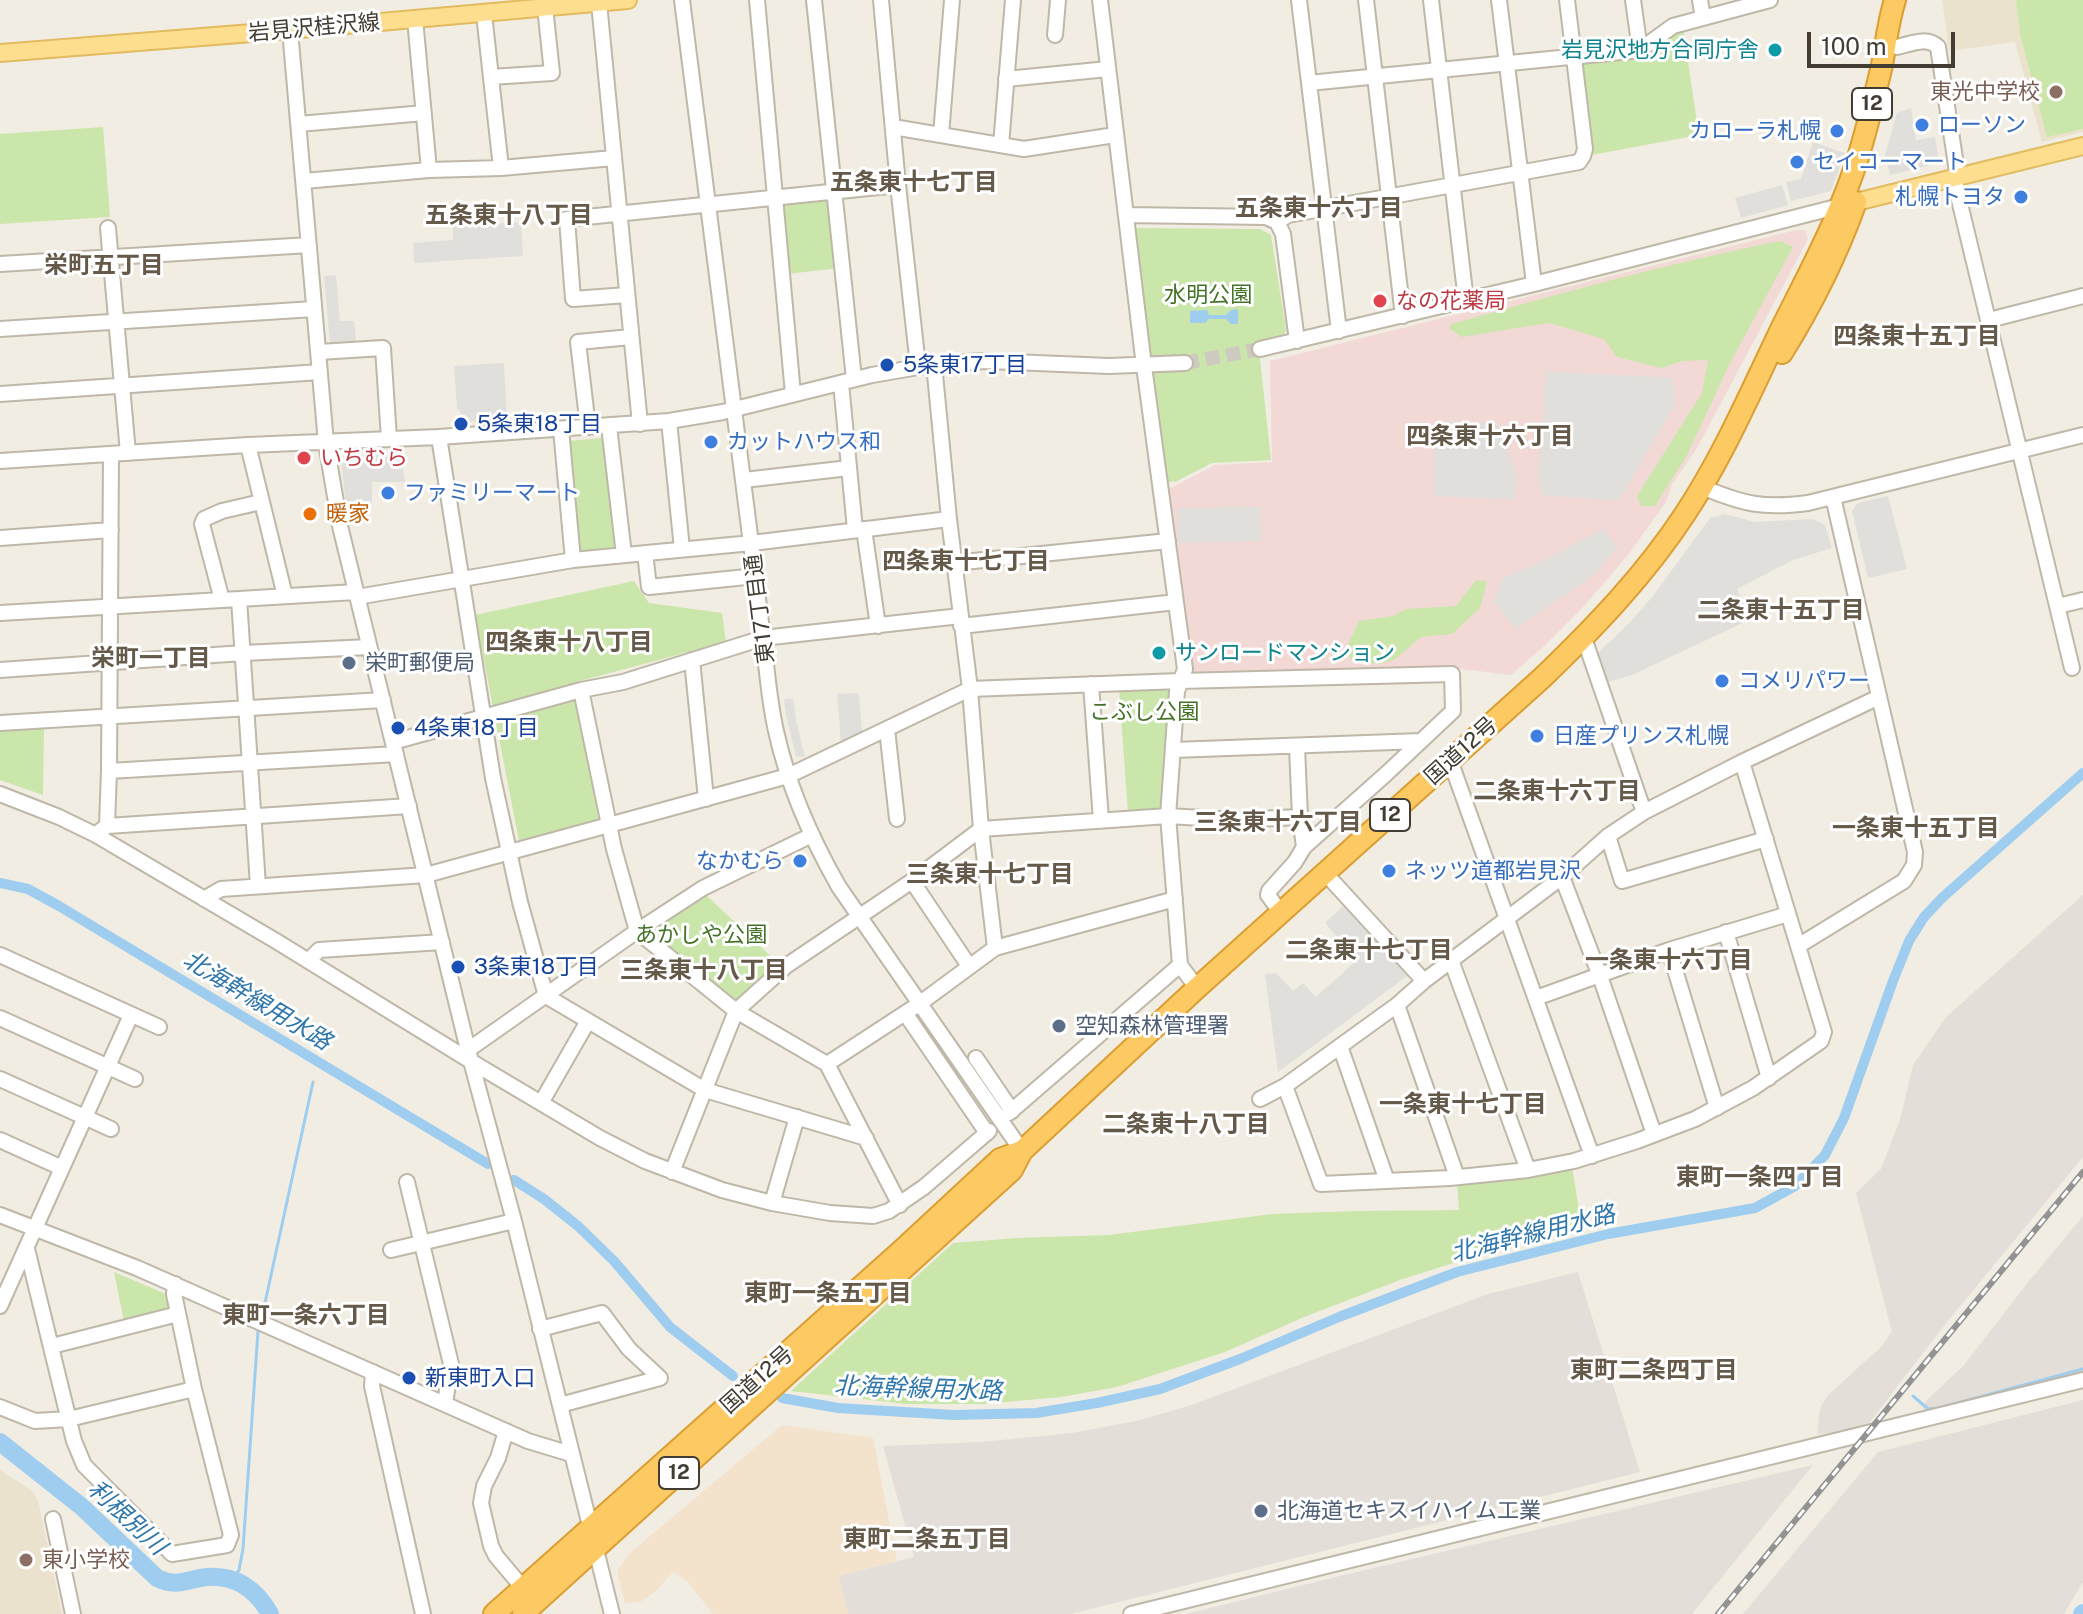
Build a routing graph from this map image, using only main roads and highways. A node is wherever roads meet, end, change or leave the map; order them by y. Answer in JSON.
{"nodes":[{"id":1,"x":1897,"y":0,"type":"edge"},
{"id":2,"x":614,"y":1,"type":"edge"},
{"id":3,"x":0,"y":53,"type":"edge"},
{"id":4,"x":2083,"y":146,"type":"edge"},
{"id":5,"x":1848,"y":204,"type":"junction"},
{"id":6,"x":1022,"y":1151,"type":"junction"},
{"id":7,"x":922,"y":1242,"type":"junction"},
{"id":8,"x":760,"y":1387,"type":"junction"},
{"id":9,"x":494,"y":1614,"type":"edge"},
{"id":10,"x":523,"y":1614,"type":"edge"}],
"edges":[{"from":1,"to":5,"type":"highway","number":"12"},
{"from":1,"to":5,"type":"highway","number":"12"},
{"from":2,"to":3,"type":"main road","name":"岩見沢桂沢線"},
{"from":4,"to":5,"type":"main road"},
{"from":5,"to":6,"type":"highway","name":"国道12号","number":"12"},
{"from":6,"to":7,"type":"highway","name":"国道12号","number":"12"},
{"from":6,"to":7,"type":"highway","name":"国道12号","number":"12"},
{"from":7,"to":8,"type":"highway","name":"国道12号","number":"12"},
{"from":7,"to":8,"type":"highway","name":"国道12号","number":"12"},
{"from":8,"to":9,"type":"highway","name":"国道12号","number":"12"},
{"from":8,"to":10,"type":"highway","name":"国道12号","number":"12"}]}
